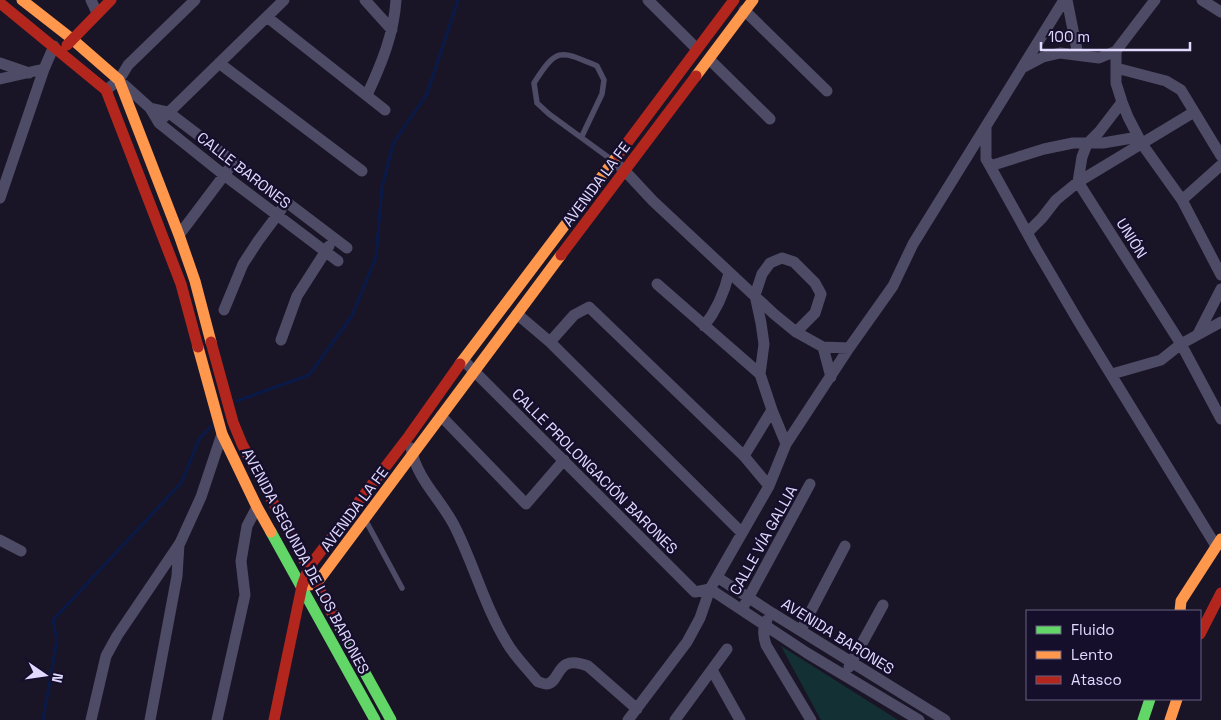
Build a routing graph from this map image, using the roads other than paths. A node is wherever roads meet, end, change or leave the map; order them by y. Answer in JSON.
{"nodes":[{"id":1,"x":22,"y":0,"type":"edge"},
{"id":2,"x":111,"y":0,"type":"edge"},
{"id":3,"x":196,"y":0,"type":"edge"},
{"id":4,"x":284,"y":0,"type":"edge"},
{"id":5,"x":365,"y":0,"type":"edge"},
{"id":6,"x":396,"y":0,"type":"edge"},
{"id":7,"x":648,"y":0,"type":"edge"},
{"id":8,"x":734,"y":0,"type":"edge"},
{"id":9,"x":752,"y":0,"type":"edge"},
{"id":10,"x":1066,"y":0,"type":"edge"},
{"id":11,"x":1155,"y":0,"type":"edge"},
{"id":12,"x":1202,"y":0,"type":"edge"},
{"id":13,"x":0,"y":3,"type":"edge"},
{"id":14,"x":95,"y":5,"type":"edge"},
{"id":15,"x":744,"y":10,"type":"junction"},
{"id":16,"x":1221,"y":12,"type":"edge"},
{"id":17,"x":267,"y":17,"type":"junction"},
{"id":18,"x":392,"y":30,"type":"junction"},
{"id":19,"x":69,"y":36,"type":"junction"},
{"id":20,"x":58,"y":49,"type":"junction"},
{"id":21,"x":697,"y":49,"type":"junction"},
{"id":22,"x":1116,"y":51,"type":"junction"},
{"id":23,"x":1078,"y":55,"type":"junction"},
{"id":24,"x":708,"y":60,"type":"junction"},
{"id":25,"x":0,"y":63,"type":"edge"},
{"id":26,"x":219,"y":64,"type":"junction"},
{"id":27,"x":46,"y":65,"type":"junction"},
{"id":28,"x":1023,"y":68,"type":"junction"},
{"id":29,"x":1116,"y":68,"type":"junction"},
{"id":30,"x":30,"y":73,"type":"junction"},
{"id":31,"x":0,"y":79,"type":"edge"},
{"id":32,"x":119,"y":80,"type":"junction"},
{"id":33,"x":106,"y":90,"type":"junction"},
{"id":34,"x":826,"y":91,"type":"dead end"},
{"id":35,"x":367,"y":95,"type":"junction"},
{"id":36,"x":1122,"y":102,"type":"junction"},
{"id":37,"x":150,"y":108,"type":"junction"},
{"id":38,"x":385,"y":110,"type":"dead end"},
{"id":39,"x":168,"y":112,"type":"junction"},
{"id":40,"x":1194,"y":112,"type":"junction"},
{"id":41,"x":770,"y":119,"type":"dead end"},
{"id":42,"x":159,"y":123,"type":"junction"},
{"id":43,"x":986,"y":125,"type":"junction"},
{"id":44,"x":582,"y":136,"type":"junction"},
{"id":45,"x":1140,"y":140,"type":"junction"},
{"id":46,"x":1087,"y":144,"type":"junction"},
{"id":47,"x":1221,"y":156,"type":"edge"},
{"id":48,"x":614,"y":161,"type":"junction"},
{"id":49,"x":234,"y":162,"type":"junction"},
{"id":50,"x":1221,"y":165,"type":"edge"},
{"id":51,"x":990,"y":166,"type":"junction"},
{"id":52,"x":362,"y":171,"type":"dead end"},
{"id":53,"x":625,"y":171,"type":"junction"},
{"id":54,"x":224,"y":175,"type":"junction"},
{"id":55,"x":1078,"y":182,"type":"junction"},
{"id":56,"x":0,"y":198,"type":"edge"},
{"id":57,"x":1182,"y":200,"type":"junction"},
{"id":58,"x":286,"y":203,"type":"junction"},
{"id":59,"x":277,"y":215,"type":"junction"},
{"id":60,"x":1028,"y":232,"type":"junction"},
{"id":61,"x":179,"y":235,"type":"junction"},
{"id":62,"x":334,"y":238,"type":"junction"},
{"id":63,"x":348,"y":248,"type":"dead end"},
{"id":64,"x":325,"y":251,"type":"junction"},
{"id":65,"x":338,"y":261,"type":"dead end"},
{"id":66,"x":729,"y":273,"type":"junction"},
{"id":67,"x":1221,"y":275,"type":"edge"},
{"id":68,"x":657,"y":284,"type":"dead end"},
{"id":69,"x":1221,"y":289,"type":"edge"},
{"id":70,"x":755,"y":295,"type":"junction"},
{"id":71,"x":224,"y":310,"type":"dead end"},
{"id":72,"x":517,"y":314,"type":"junction"},
{"id":73,"x":1221,"y":322,"type":"edge"},
{"id":74,"x":704,"y":326,"type":"junction"},
{"id":75,"x":796,"y":332,"type":"junction"},
{"id":76,"x":1198,"y":334,"type":"junction"},
{"id":77,"x":281,"y":340,"type":"dead end"},
{"id":78,"x":550,"y":342,"type":"junction"},
{"id":79,"x":1181,"y":344,"type":"junction"},
{"id":80,"x":823,"y":347,"type":"junction"},
{"id":81,"x":848,"y":348,"type":"junction"},
{"id":82,"x":463,"y":360,"type":"junction"},
{"id":83,"x":475,"y":371,"type":"junction"},
{"id":84,"x":760,"y":374,"type":"junction"},
{"id":85,"x":1112,"y":374,"type":"junction"},
{"id":86,"x":831,"y":377,"type":"junction"},
{"id":87,"x":772,"y":410,"type":"junction"},
{"id":88,"x":442,"y":416,"type":"junction"},
{"id":89,"x":1221,"y":419,"type":"edge"},
{"id":90,"x":222,"y":434,"type":"junction"},
{"id":91,"x":409,"y":436,"type":"junction"},
{"id":92,"x":786,"y":444,"type":"junction"},
{"id":93,"x":413,"y":456,"type":"junction"},
{"id":94,"x":744,"y":456,"type":"junction"},
{"id":95,"x":564,"y":460,"type":"junction"},
{"id":96,"x":810,"y":484,"type":"dead end"},
{"id":97,"x":769,"y":486,"type":"junction"},
{"id":98,"x":257,"y":507,"type":"junction"},
{"id":99,"x":365,"y":519,"type":"junction"},
{"id":100,"x":741,"y":532,"type":"junction"},
{"id":101,"x":0,"y":540,"type":"edge"},
{"id":102,"x":180,"y":542,"type":"junction"},
{"id":103,"x":1219,"y":542,"type":"edge"},
{"id":104,"x":845,"y":546,"type":"dead end"},
{"id":105,"x":21,"y":551,"type":"dead end"},
{"id":106,"x":1221,"y":557,"type":"edge"},
{"id":107,"x":309,"y":567,"type":"junction"},
{"id":108,"x":717,"y":577,"type":"junction"},
{"id":109,"x":316,"y":584,"type":"junction"},
{"id":110,"x":302,"y":586,"type":"junction"},
{"id":111,"x":402,"y":588,"type":"dead end"},
{"id":112,"x":710,"y":589,"type":"junction"},
{"id":113,"x":1221,"y":593,"type":"edge"},
{"id":114,"x":749,"y":598,"type":"junction"},
{"id":115,"x":883,"y":605,"type":"dead end"},
{"id":116,"x":742,"y":610,"type":"junction"},
{"id":117,"x":1180,"y":610,"type":"edge"},
{"id":118,"x":1186,"y":610,"type":"edge"},
{"id":119,"x":772,"y":613,"type":"junction"},
{"id":120,"x":764,"y":625,"type":"junction"},
{"id":121,"x":801,"y":630,"type":"junction"},
{"id":122,"x":1201,"y":632,"type":"edge"},
{"id":123,"x":727,"y":649,"type":"dead end"},
{"id":124,"x":852,"y":662,"type":"junction"},
{"id":125,"x":712,"y":670,"type":"junction"},
{"id":126,"x":844,"y":675,"type":"junction"},
{"id":127,"x":1150,"y":700,"type":"edge"},
{"id":128,"x":1177,"y":700,"type":"edge"},
{"id":129,"x":637,"y":709,"type":"junction"},
{"id":130,"x":90,"y":720,"type":"edge"},
{"id":131,"x":150,"y":720,"type":"edge"},
{"id":132,"x":217,"y":720,"type":"edge"},
{"id":133,"x":274,"y":720,"type":"edge"},
{"id":134,"x":374,"y":720,"type":"edge"},
{"id":135,"x":391,"y":720,"type":"edge"},
{"id":136,"x":628,"y":720,"type":"edge"},
{"id":137,"x":675,"y":720,"type":"edge"},
{"id":138,"x":740,"y":720,"type":"edge"},
{"id":139,"x":811,"y":720,"type":"edge"},
{"id":140,"x":919,"y":720,"type":"edge"},
{"id":141,"x":945,"y":720,"type":"edge"},
{"id":142,"x":1143,"y":720,"type":"edge"},
{"id":143,"x":1170,"y":720,"type":"edge"}],
"edges":[{"from":1,"to":19,"type":"main road","name":"AVENIDA SEGUNDA DE LOS BARONES"},
{"from":2,"to":14,"type":"main road"},
{"from":3,"to":32,"type":"street"},
{"from":4,"to":17,"type":"street"},
{"from":5,"to":18,"type":"street"},
{"from":6,"to":18,"type":"street"},
{"from":7,"to":21,"type":"street"},
{"from":8,"to":21,"type":"main road","name":"AVENIDA LA FE"},
{"from":9,"to":15,"type":"main road","name":"AVENIDA LA FE"},
{"from":10,"to":23,"type":"street"},
{"from":10,"to":28,"type":"street"},
{"from":11,"to":22,"type":"street"},
{"from":12,"to":16,"type":"street"},
{"from":13,"to":20,"type":"main road","name":"AVENIDA SEGUNDA DE LOS BARONES"},
{"from":14,"to":19,"type":"main road"},
{"from":15,"to":24,"type":"main road","name":"AVENIDA LA FE"},
{"from":15,"to":34,"type":"street"},
{"from":17,"to":26,"type":"street"},
{"from":17,"to":35,"type":"street"},
{"from":18,"to":35,"type":"street"},
{"from":19,"to":20,"type":"main road"},
{"from":19,"to":32,"type":"main road","name":"AVENIDA SEGUNDA DE LOS BARONES"},
{"from":20,"to":27,"type":"street"},
{"from":20,"to":33,"type":"main road","name":"AVENIDA SEGUNDA DE LOS BARONES"},
{"from":21,"to":48,"type":"main road","name":"AVENIDA LA FE"},
{"from":22,"to":23,"type":"street"},
{"from":22,"to":29,"type":"street"},
{"from":23,"to":28,"type":"street"},
{"from":24,"to":41,"type":"street"},
{"from":24,"to":53,"type":"main road","name":"AVENIDA LA FE"},
{"from":25,"to":30,"type":"street"},
{"from":26,"to":39,"type":"street"},
{"from":26,"to":52,"type":"street"},
{"from":27,"to":30,"type":"street"},
{"from":27,"to":56,"type":"street"},
{"from":28,"to":43,"type":"street"},
{"from":29,"to":36,"type":"street"},
{"from":29,"to":40,"type":"street"},
{"from":30,"to":31,"type":"street"},
{"from":32,"to":33,"type":"street"},
{"from":32,"to":37,"type":"street","name":"CALLE BARONES"},
{"from":32,"to":61,"type":"main road","name":"AVENIDA SEGUNDA DE LOS BARONES"},
{"from":33,"to":90,"type":"main road","name":"AVENIDA SEGUNDA DE LOS BARONES"},
{"from":35,"to":38,"type":"street"},
{"from":36,"to":45,"type":"street"},
{"from":36,"to":46,"type":"street"},
{"from":37,"to":39,"type":"street","name":"CALLE BARONES"},
{"from":37,"to":42,"type":"street","name":"CALLE BARONES"},
{"from":39,"to":42,"type":"street"},
{"from":39,"to":49,"type":"street","name":"CALLE BARONES"},
{"from":40,"to":45,"type":"street"},
{"from":40,"to":47,"type":"street"},
{"from":42,"to":54,"type":"street","name":"CALLE BARONES"},
{"from":43,"to":51,"type":"street"},
{"from":43,"to":81,"type":"street"},
{"from":44,"to":44,"type":"lane"},
{"from":44,"to":48,"type":"lane"},
{"from":45,"to":46,"type":"street"},
{"from":45,"to":55,"type":"street"},
{"from":45,"to":57,"type":"street"},
{"from":46,"to":51,"type":"street"},
{"from":46,"to":55,"type":"street"},
{"from":48,"to":53,"type":"street"},
{"from":48,"to":82,"type":"main road","name":"AVENIDA LA FE"},
{"from":49,"to":54,"type":"street"},
{"from":49,"to":58,"type":"street","name":"CALLE BARONES"},
{"from":50,"to":57,"type":"street"},
{"from":51,"to":60,"type":"street"},
{"from":53,"to":66,"type":"street"},
{"from":53,"to":72,"type":"main road","name":"AVENIDA LA FE"},
{"from":54,"to":59,"type":"street","name":"CALLE BARONES"},
{"from":54,"to":61,"type":"street"},
{"from":55,"to":60,"type":"street"},
{"from":55,"to":79,"type":"street","name":"UNIÓN"},
{"from":57,"to":67,"type":"street"},
{"from":58,"to":59,"type":"street"},
{"from":58,"to":62,"type":"street","name":"CALLE BARONES"},
{"from":59,"to":64,"type":"street","name":"CALLE BARONES"},
{"from":59,"to":71,"type":"street"},
{"from":60,"to":85,"type":"street"},
{"from":61,"to":107,"type":"main road","name":"AVENIDA SEGUNDA DE LOS BARONES"},
{"from":62,"to":63,"type":"street","name":"CALLE BARONES"},
{"from":62,"to":64,"type":"street"},
{"from":64,"to":65,"type":"street","name":"CALLE BARONES"},
{"from":64,"to":77,"type":"street"},
{"from":66,"to":70,"type":"street"},
{"from":66,"to":74,"type":"street"},
{"from":68,"to":74,"type":"street"},
{"from":69,"to":76,"type":"street"},
{"from":70,"to":75,"type":"street"},
{"from":70,"to":75,"type":"street"},
{"from":70,"to":84,"type":"street"},
{"from":72,"to":78,"type":"street"},
{"from":72,"to":83,"type":"main road","name":"AVENIDA LA FE"},
{"from":73,"to":76,"type":"street"},
{"from":74,"to":84,"type":"street"},
{"from":75,"to":80,"type":"street"},
{"from":76,"to":79,"type":"street"},
{"from":78,"to":94,"type":"street"},
{"from":78,"to":100,"type":"street"},
{"from":79,"to":85,"type":"street"},
{"from":79,"to":89,"type":"street","name":"UNIÓN"},
{"from":80,"to":81,"type":"street"},
{"from":80,"to":86,"type":"street"},
{"from":81,"to":86,"type":"street"},
{"from":82,"to":83,"type":"street","name":"CALLE PROLONGACIÓN BARONES"},
{"from":82,"to":91,"type":"main road","name":"AVENIDA LA FE"},
{"from":83,"to":88,"type":"main road","name":"AVENIDA LA FE"},
{"from":83,"to":95,"type":"street","name":"CALLE PROLONGACIÓN BARONES"},
{"from":84,"to":87,"type":"street"},
{"from":85,"to":103,"type":"street"},
{"from":86,"to":92,"type":"street"},
{"from":87,"to":92,"type":"street"},
{"from":87,"to":94,"type":"street"},
{"from":88,"to":93,"type":"main road","name":"AVENIDA LA FE"},
{"from":88,"to":95,"type":"street"},
{"from":90,"to":98,"type":"main road","name":"AVENIDA SEGUNDA DE LOS BARONES"},
{"from":90,"to":102,"type":"street"},
{"from":91,"to":93,"type":"street"},
{"from":91,"to":107,"type":"main road","name":"AVENIDA LA FE"},
{"from":92,"to":97,"type":"street"},
{"from":93,"to":99,"type":"main road","name":"AVENIDA LA FE"},
{"from":93,"to":129,"type":"street"},
{"from":94,"to":97,"type":"street"},
{"from":95,"to":112,"type":"street","name":"CALLE PROLONGACIÓN BARONES"},
{"from":96,"to":114,"type":"street","name":"CALLE VÍA GALLIA"},
{"from":97,"to":100,"type":"street"},
{"from":98,"to":110,"type":"main road","name":"AVENIDA SEGUNDA DE LOS BARONES"},
{"from":98,"to":132,"type":"street"},
{"from":99,"to":109,"type":"main road","name":"AVENIDA LA FE"},
{"from":99,"to":111,"type":"lane"},
{"from":100,"to":108,"type":"street"},
{"from":101,"to":105,"type":"street"},
{"from":102,"to":130,"type":"street"},
{"from":102,"to":131,"type":"street"},
{"from":103,"to":117,"type":"main road"},
{"from":104,"to":121,"type":"street"},
{"from":106,"to":118,"type":"main road"},
{"from":107,"to":109,"type":"main road","name":"AVENIDA SEGUNDA DE LOS BARONES"},
{"from":107,"to":110,"type":"main road","name":"AVENIDA LA FE"},
{"from":108,"to":112,"type":"street"},
{"from":108,"to":114,"type":"street","name":"AVENIDA BARONES"},
{"from":109,"to":110,"type":"main road"},
{"from":109,"to":135,"type":"main road","name":"AVENIDA SEGUNDA DE LOS BARONES"},
{"from":110,"to":133,"type":"main road","name":"AVENIDA LA FE"},
{"from":110,"to":134,"type":"main road","name":"AVENIDA SEGUNDA DE LOS BARONES"},
{"from":112,"to":116,"type":"street","name":"AVENIDA BARONES"},
{"from":112,"to":129,"type":"street"},
{"from":113,"to":122,"type":"main road"},
{"from":114,"to":116,"type":"street","name":"CALLE VÍA GALLIA"},
{"from":114,"to":119,"type":"street","name":"AVENIDA BARONES"},
{"from":115,"to":124,"type":"street"},
{"from":116,"to":120,"type":"street","name":"AVENIDA BARONES"},
{"from":119,"to":120,"type":"street"},
{"from":119,"to":121,"type":"street","name":"AVENIDA BARONES"},
{"from":120,"to":126,"type":"street","name":"AVENIDA BARONES"},
{"from":120,"to":139,"type":"street"},
{"from":121,"to":124,"type":"street","name":"AVENIDA BARONES"},
{"from":123,"to":125,"type":"street"},
{"from":124,"to":126,"type":"street"},
{"from":124,"to":141,"type":"street","name":"AVENIDA BARONES"},
{"from":125,"to":137,"type":"street"},
{"from":125,"to":138,"type":"street"},
{"from":126,"to":140,"type":"street","name":"AVENIDA BARONES"},
{"from":127,"to":142,"type":"main road"},
{"from":128,"to":143,"type":"main road"},
{"from":129,"to":136,"type":"street"}]}
